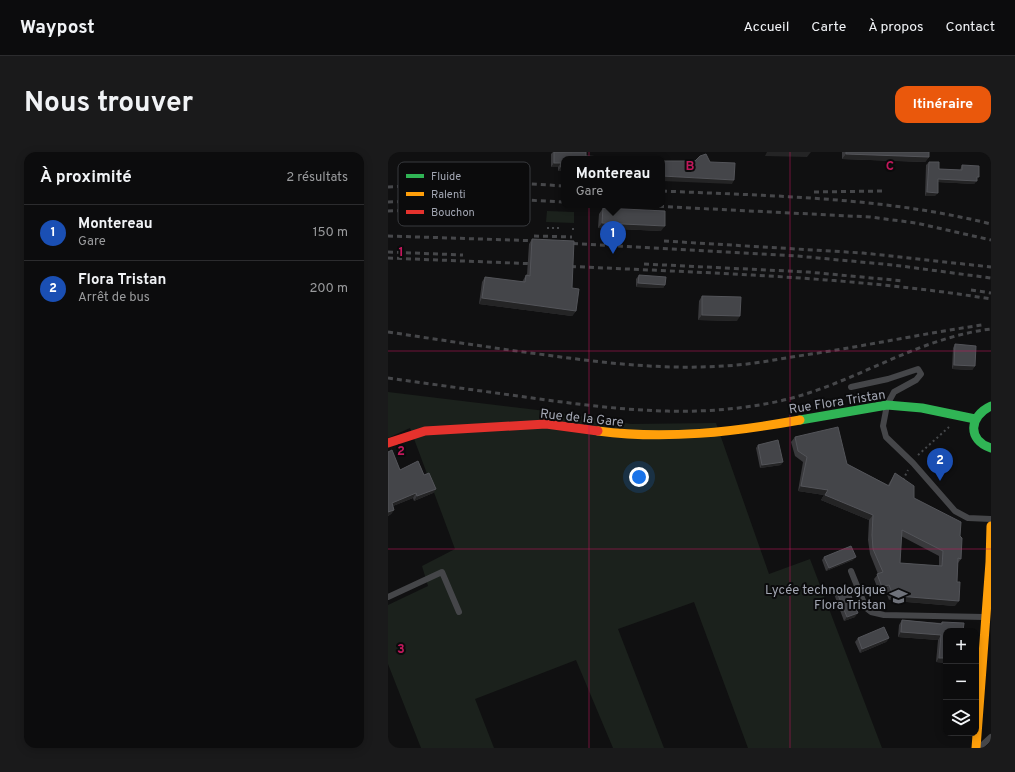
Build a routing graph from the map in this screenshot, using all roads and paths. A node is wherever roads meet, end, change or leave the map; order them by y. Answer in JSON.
{"nodes":[{"id":1,"x":547,"y":228,"type":"dead end"},
{"id":2,"x":561,"y":228,"type":"dead end"},
{"id":3,"x":851,"y":387,"type":"dead end"},
{"id":4,"x":887,"y":405,"type":"junction"},
{"id":5,"x":991,"y":406,"type":"edge"},
{"id":6,"x":975,"y":419,"type":"junction"},
{"id":7,"x":953,"y":424,"type":"dead end"},
{"id":8,"x":703,"y":434,"type":"joint"},
{"id":9,"x":388,"y":443,"type":"edge"},
{"id":10,"x":991,"y":448,"type":"edge"},
{"id":11,"x":918,"y":455,"type":"dead end"},
{"id":12,"x":909,"y":469,"type":"dead end"},
{"id":13,"x":901,"y":484,"type":"edge"},
{"id":14,"x":991,"y":519,"type":"edge"},
{"id":15,"x":991,"y":526,"type":"edge"},
{"id":16,"x":851,"y":570,"type":"dead end"},
{"id":17,"x":388,"y":597,"type":"edge"},
{"id":18,"x":459,"y":612,"type":"dead end"},
{"id":19,"x":986,"y":617,"type":"junction"},
{"id":20,"x":991,"y":737,"type":"edge"},
{"id":21,"x":977,"y":748,"type":"edge"}],
"edges":[{"from":1,"to":2,"type":"path"},
{"from":3,"to":4,"type":"lane"},
{"from":4,"to":6,"type":"main road","name":"Rue Flora Tristan"},
{"from":4,"to":8,"type":"main road","name":"Rue Flora Tristan"},
{"from":4,"to":14,"type":"lane"},
{"from":5,"to":6,"type":"main road"},
{"from":6,"to":10,"type":"main road"},
{"from":7,"to":11,"type":"path"},
{"from":8,"to":9,"type":"main road","name":"Rue de la Gare"},
{"from":12,"to":13,"type":"path"},
{"from":15,"to":19,"type":"main road"},
{"from":16,"to":19,"type":"lane"},
{"from":17,"to":18,"type":"lane"},
{"from":19,"to":21,"type":"main road"},
{"from":20,"to":21,"type":"lane"}]}
